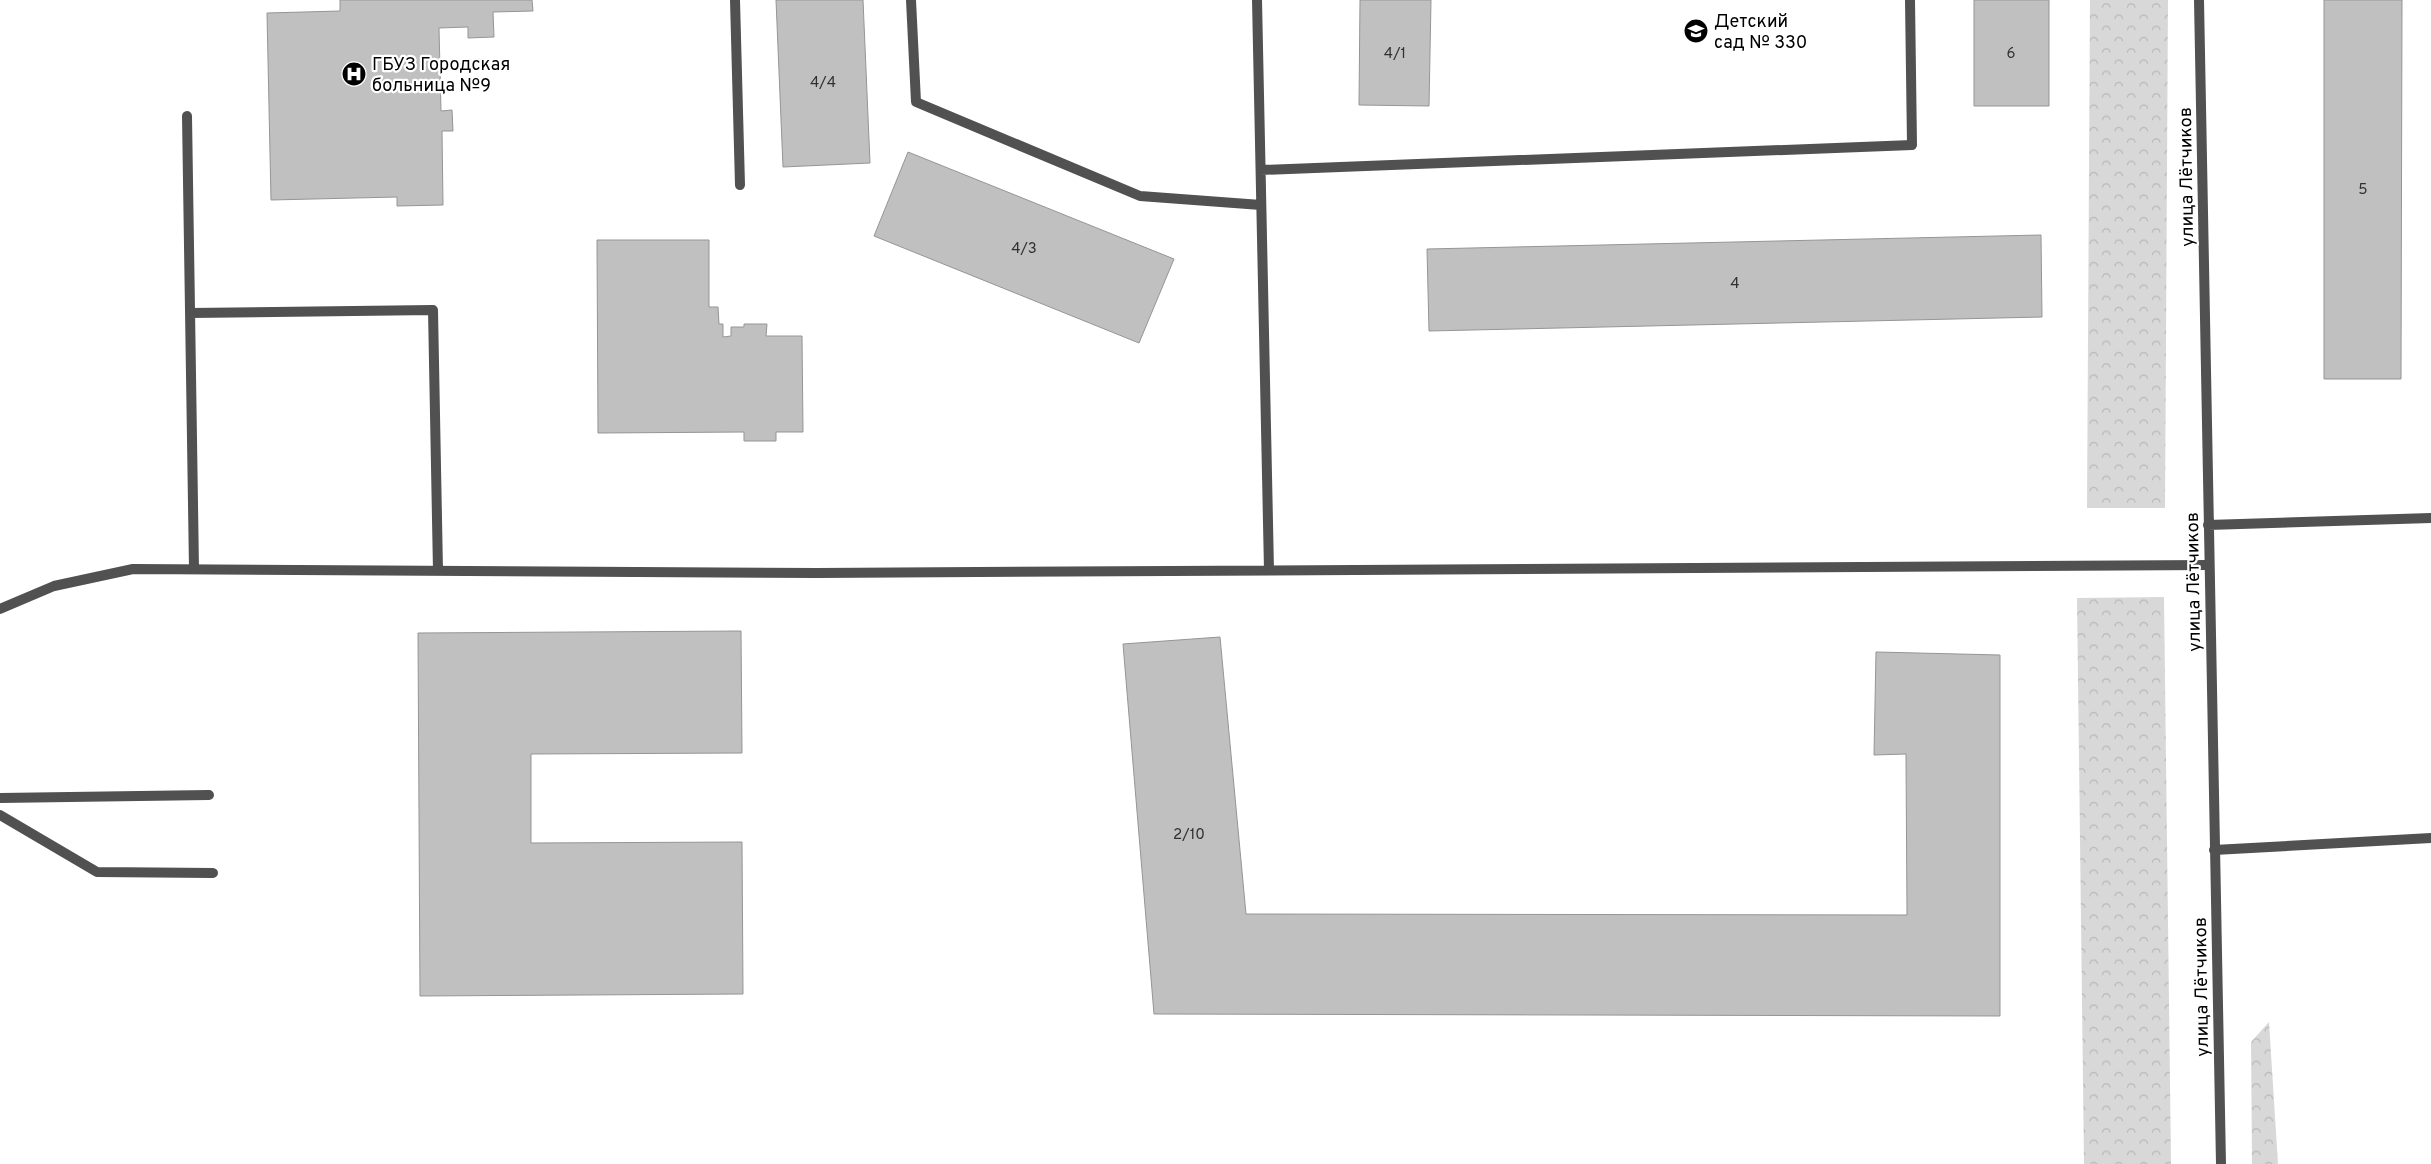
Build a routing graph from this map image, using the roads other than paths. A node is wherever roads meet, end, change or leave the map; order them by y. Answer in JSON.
{"nodes":[{"id":1,"x":735,"y":0,"type":"edge"},
{"id":2,"x":911,"y":0,"type":"edge"},
{"id":3,"x":1257,"y":0,"type":"edge"},
{"id":4,"x":1910,"y":0,"type":"edge"},
{"id":5,"x":2199,"y":0,"type":"edge"},
{"id":6,"x":186,"y":116,"type":"dead end"},
{"id":7,"x":1261,"y":170,"type":"junction"},
{"id":8,"x":740,"y":186,"type":"dead end"},
{"id":9,"x":1261,"y":205,"type":"junction"},
{"id":10,"x":190,"y":313,"type":"junction"},
{"id":11,"x":2431,"y":518,"type":"edge"},
{"id":12,"x":2208,"y":525,"type":"junction"},
{"id":13,"x":2209,"y":565,"type":"junction"},
{"id":14,"x":194,"y":569,"type":"junction"},
{"id":15,"x":1269,"y":570,"type":"junction"},
{"id":16,"x":438,"y":571,"type":"junction"},
{"id":17,"x":0,"y":610,"type":"edge"},
{"id":18,"x":209,"y":795,"type":"dead end"},
{"id":19,"x":0,"y":798,"type":"edge"},
{"id":20,"x":0,"y":814,"type":"edge"},
{"id":21,"x":2431,"y":838,"type":"edge"},
{"id":22,"x":2214,"y":850,"type":"junction"},
{"id":23,"x":213,"y":873,"type":"dead end"},
{"id":24,"x":2221,"y":1164,"type":"edge"}],
"edges":[{"from":1,"to":8,"type":"street"},
{"from":2,"to":9,"type":"street"},
{"from":3,"to":7,"type":"street"},
{"from":4,"to":7,"type":"street"},
{"from":5,"to":12,"type":"street","name":"улица Лётчиков"},
{"from":6,"to":10,"type":"street"},
{"from":7,"to":9,"type":"street"},
{"from":9,"to":15,"type":"street"},
{"from":10,"to":14,"type":"street"},
{"from":10,"to":16,"type":"street"},
{"from":11,"to":12,"type":"street"},
{"from":12,"to":13,"type":"street","name":"улица Лётчиков"},
{"from":13,"to":15,"type":"street"},
{"from":13,"to":22,"type":"street","name":"улица Лётчиков"},
{"from":14,"to":16,"type":"street"},
{"from":14,"to":17,"type":"street"},
{"from":15,"to":16,"type":"street"},
{"from":18,"to":19,"type":"street"},
{"from":20,"to":23,"type":"street"},
{"from":21,"to":22,"type":"street"},
{"from":22,"to":24,"type":"street","name":"улица Лётчиков"}]}
